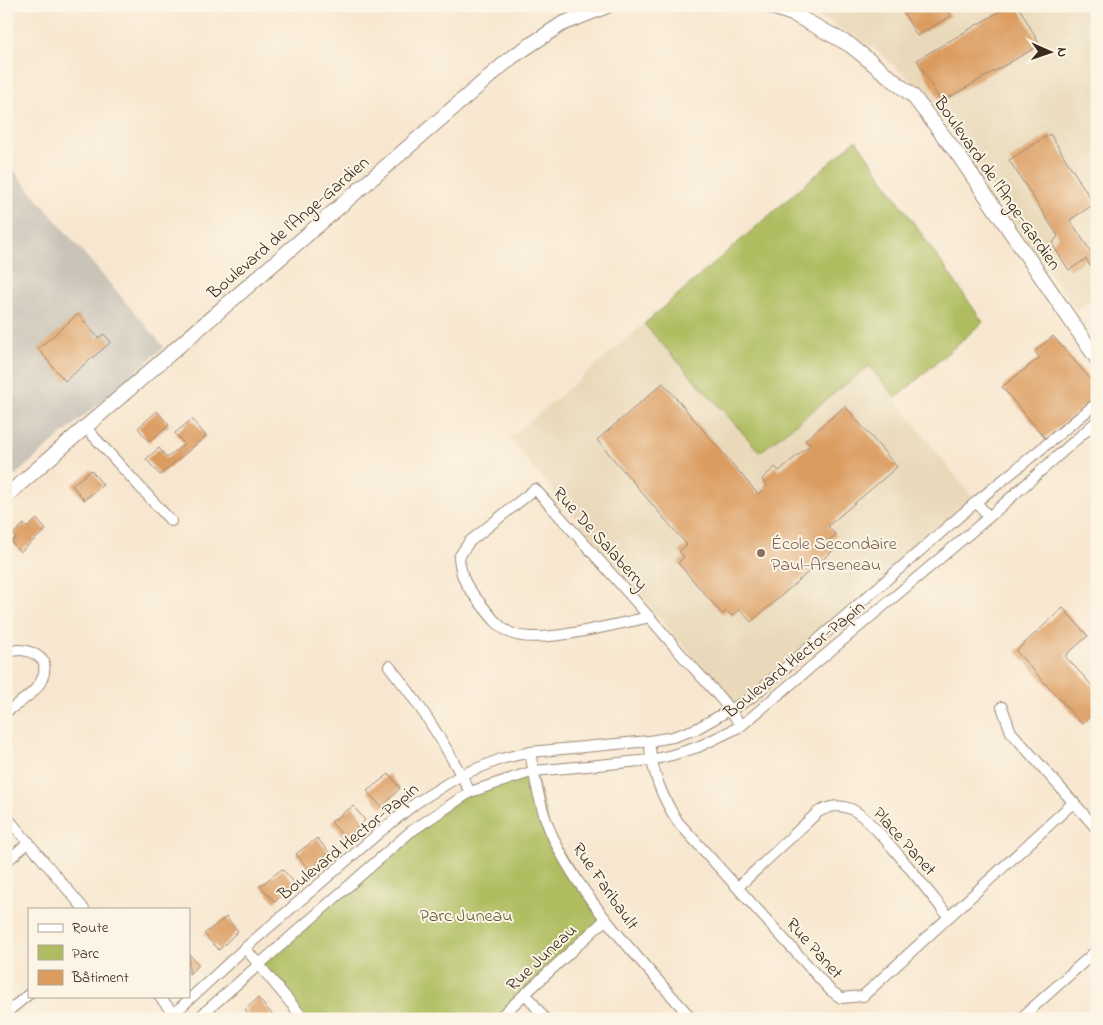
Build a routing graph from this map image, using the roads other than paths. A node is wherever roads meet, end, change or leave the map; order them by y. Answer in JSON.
{"nodes":[{"id":1,"x":607,"y":6,"type":"edge"},
{"id":2,"x":769,"y":6,"type":"edge"},
{"id":3,"x":1097,"y":359,"type":"edge"},
{"id":4,"x":1097,"y":403,"type":"edge"},
{"id":5,"x":1097,"y":422,"type":"edge"},
{"id":6,"x":86,"y":428,"type":"junction"},
{"id":7,"x":6,"y":496,"type":"edge"},
{"id":8,"x":976,"y":502,"type":"junction"},
{"id":9,"x":989,"y":516,"type":"junction"},
{"id":10,"x":171,"y":521,"type":"dead end"},
{"id":11,"x":650,"y":617,"type":"junction"},
{"id":12,"x":6,"y":654,"type":"edge"},
{"id":13,"x":389,"y":666,"type":"dead end"},
{"id":14,"x":1002,"y":707,"type":"dead end"},
{"id":15,"x":732,"y":711,"type":"junction"},
{"id":16,"x":6,"y":712,"type":"edge"},
{"id":17,"x":741,"y":726,"type":"junction"},
{"id":18,"x":649,"y":741,"type":"junction"},
{"id":19,"x":530,"y":752,"type":"junction"},
{"id":20,"x":651,"y":760,"type":"junction"},
{"id":21,"x":534,"y":771,"type":"junction"},
{"id":22,"x":461,"y":775,"type":"junction"},
{"id":23,"x":470,"y":792,"type":"junction"},
{"id":24,"x":1074,"y":802,"type":"junction"},
{"id":25,"x":6,"y":816,"type":"edge"},
{"id":26,"x":1097,"y":829,"type":"edge"},
{"id":27,"x":29,"y":842,"type":"junction"},
{"id":28,"x":6,"y":862,"type":"edge"},
{"id":29,"x":738,"y":887,"type":"junction"},
{"id":30,"x":83,"y":908,"type":"edge"},
{"id":31,"x":948,"y":916,"type":"junction"},
{"id":32,"x":606,"y":920,"type":"junction"},
{"id":33,"x":246,"y":948,"type":"junction"},
{"id":34,"x":1097,"y":950,"type":"edge"},
{"id":35,"x":259,"y":966,"type":"junction"},
{"id":36,"x":526,"y":994,"type":"junction"},
{"id":37,"x":28,"y":995,"type":"edge"},
{"id":38,"x":160,"y":998,"type":"edge"},
{"id":39,"x":6,"y":1013,"type":"edge"},
{"id":40,"x":173,"y":1017,"type":"edge"},
{"id":41,"x":197,"y":1019,"type":"edge"},
{"id":42,"x":304,"y":1019,"type":"edge"},
{"id":43,"x":498,"y":1019,"type":"edge"},
{"id":44,"x":546,"y":1019,"type":"edge"},
{"id":45,"x":692,"y":1019,"type":"edge"},
{"id":46,"x":1020,"y":1019,"type":"edge"}],
"edges":[{"from":1,"to":6,"type":"main road","name":"Boulevard de l'Ange-Gardien"},
{"from":2,"to":3,"type":"main road","name":"Boulevard de l'Ange-Gardien"},
{"from":4,"to":8,"type":"street","name":"Boulevard Hector-Papin"},
{"from":5,"to":9,"type":"street","name":"Boulevard Hector-Papin"},
{"from":6,"to":7,"type":"main road","name":"Boulevard de l'Ange-Gardien"},
{"from":6,"to":10,"type":"street"},
{"from":8,"to":9,"type":"street"},
{"from":8,"to":15,"type":"street","name":"Boulevard Hector-Papin"},
{"from":9,"to":17,"type":"street","name":"Boulevard Hector-Papin"},
{"from":11,"to":11,"type":"street","name":"Rue De Salaberry"},
{"from":11,"to":15,"type":"street","name":"Rue De Salaberry"},
{"from":12,"to":16,"type":"street"},
{"from":13,"to":22,"type":"street"},
{"from":14,"to":24,"type":"street"},
{"from":15,"to":17,"type":"street","name":"Rue De Salaberry"},
{"from":15,"to":18,"type":"street","name":"Boulevard Hector-Papin"},
{"from":17,"to":20,"type":"street","name":"Boulevard Hector-Papin"},
{"from":18,"to":19,"type":"street","name":"Boulevard Hector-Papin"},
{"from":18,"to":20,"type":"street","name":"Rue Panet"},
{"from":19,"to":21,"type":"street","name":"Rue Faribault"},
{"from":19,"to":22,"type":"street","name":"Boulevard Hector-Papin"},
{"from":20,"to":21,"type":"street","name":"Boulevard Hector-Papin"},
{"from":20,"to":29,"type":"street","name":"Rue Panet"},
{"from":21,"to":23,"type":"street","name":"Boulevard Hector-Papin"},
{"from":21,"to":32,"type":"street","name":"Rue Faribault"},
{"from":22,"to":23,"type":"street"},
{"from":22,"to":33,"type":"street","name":"Boulevard Hector-Papin"},
{"from":23,"to":35,"type":"street","name":"Boulevard Hector-Papin"},
{"from":24,"to":26,"type":"street"},
{"from":24,"to":31,"type":"street","name":"Rue Panet"},
{"from":25,"to":27,"type":"street"},
{"from":27,"to":28,"type":"street"},
{"from":27,"to":30,"type":"street"},
{"from":29,"to":31,"type":"street","name":"Place Panet"},
{"from":29,"to":31,"type":"street","name":"Rue Panet"},
{"from":32,"to":36,"type":"street","name":"Rue Juneau"},
{"from":32,"to":45,"type":"street","name":"Rue Faribault"},
{"from":33,"to":35,"type":"street"},
{"from":33,"to":40,"type":"street","name":"Boulevard Hector-Papin"},
{"from":34,"to":46,"type":"street"},
{"from":35,"to":41,"type":"street","name":"Boulevard Hector-Papin"},
{"from":35,"to":42,"type":"street"},
{"from":36,"to":43,"type":"street","name":"Rue Juneau"},
{"from":36,"to":44,"type":"street"},
{"from":37,"to":39,"type":"street"},
{"from":38,"to":40,"type":"street"}]}
